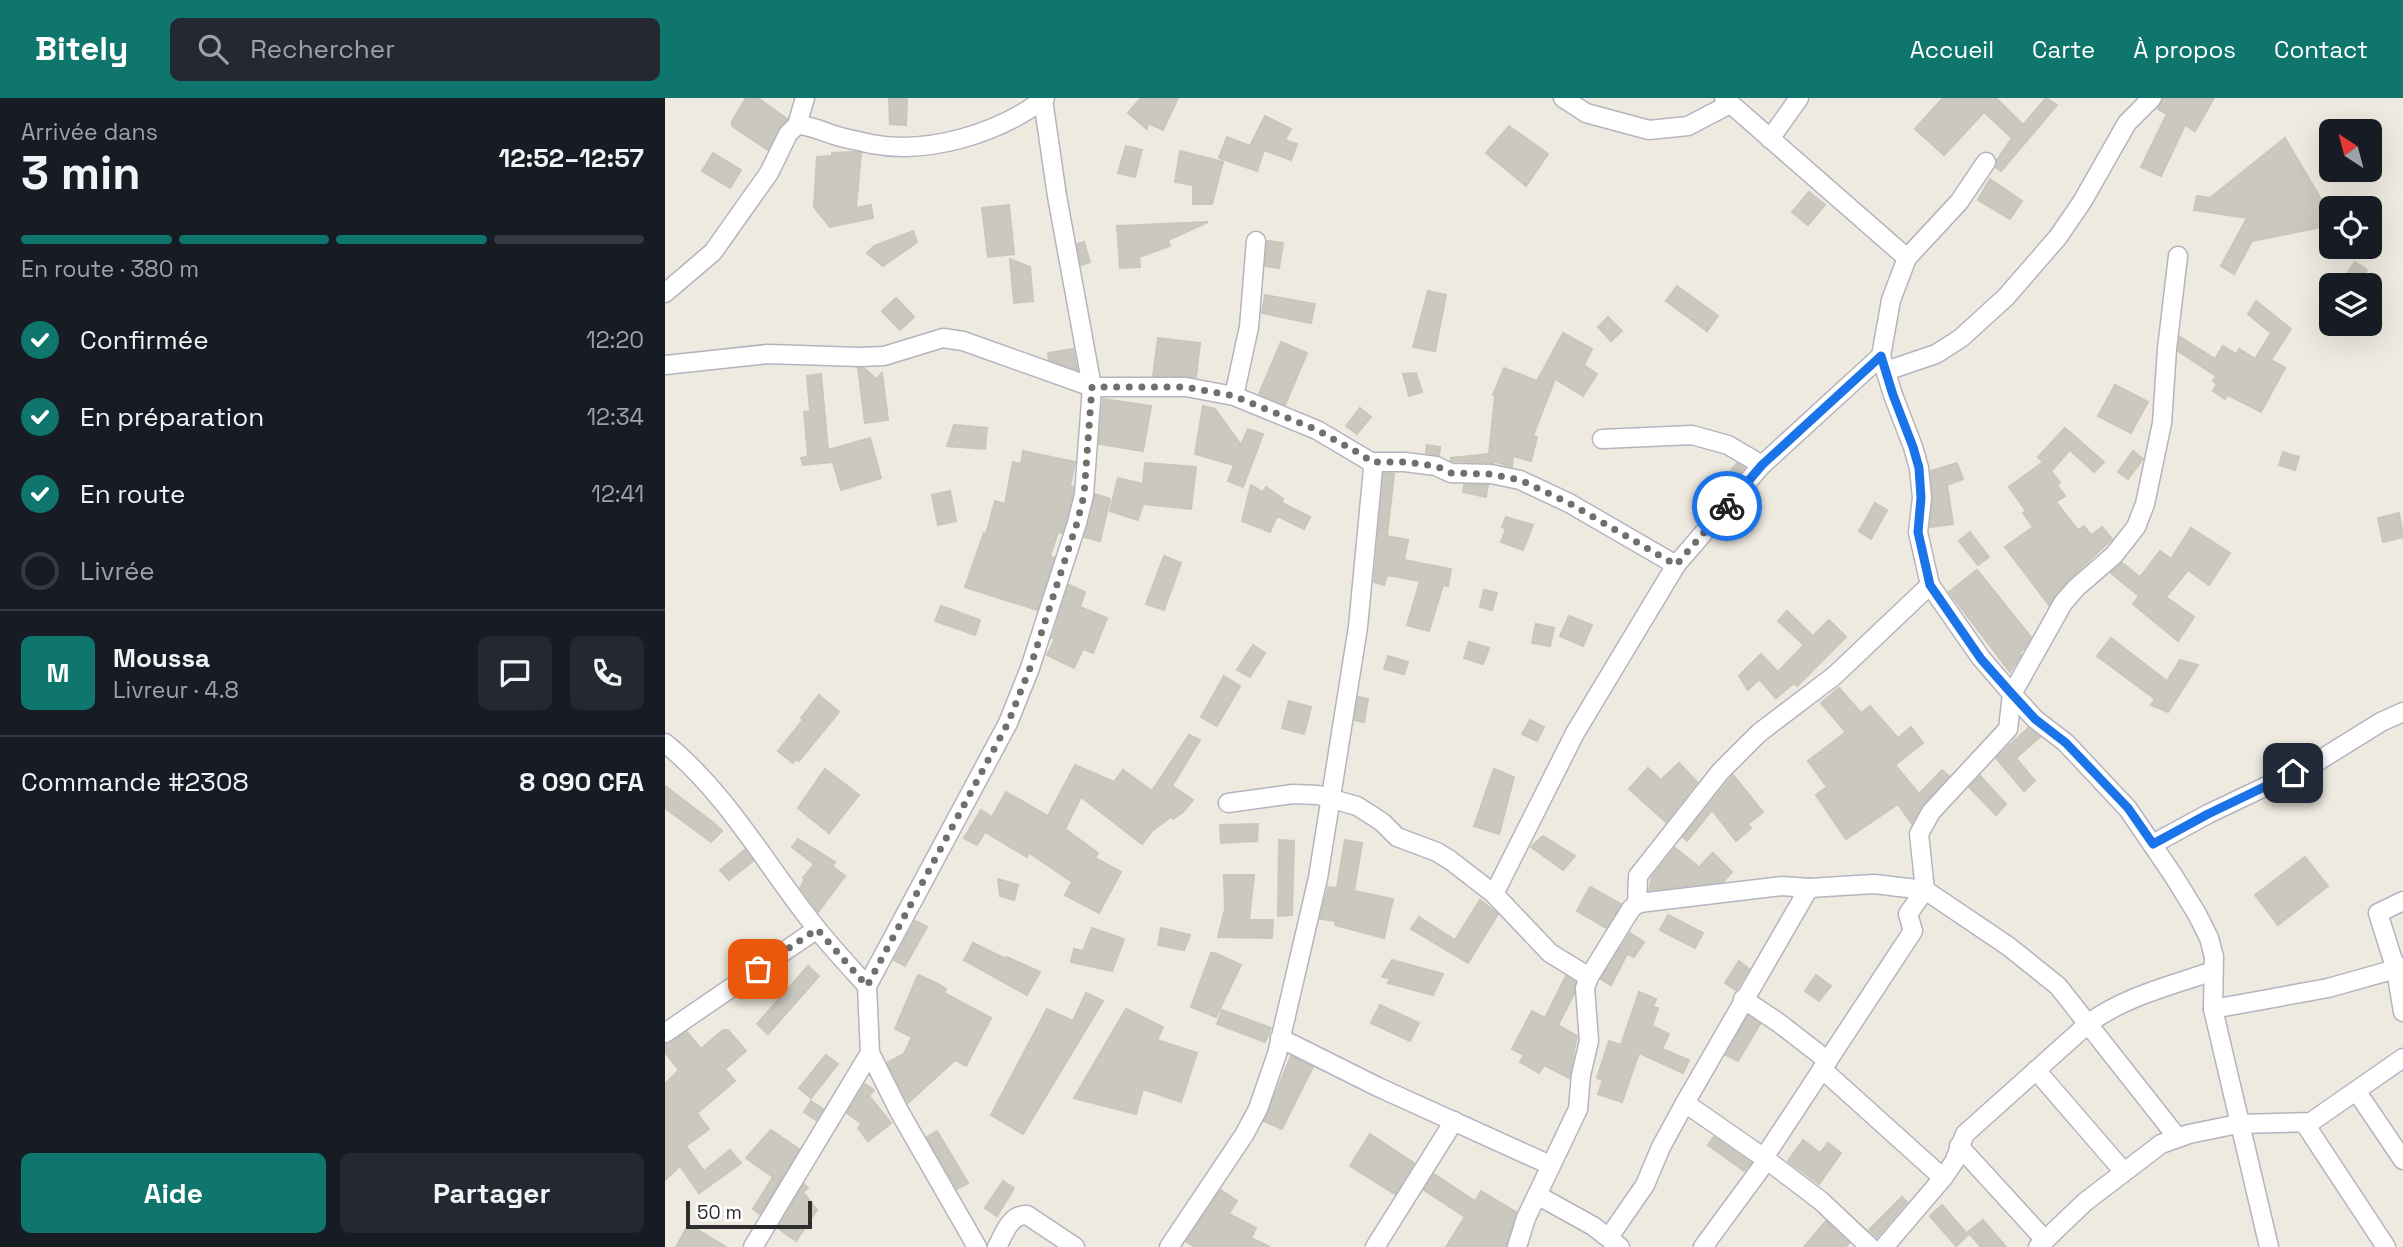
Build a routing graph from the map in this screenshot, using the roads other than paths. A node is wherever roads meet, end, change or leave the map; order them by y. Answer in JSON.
{"nodes":[{"id":1,"x":805,"y":98,"type":"edge"},
{"id":2,"x":1563,"y":98,"type":"edge"},
{"id":3,"x":1799,"y":98,"type":"edge"},
{"id":4,"x":2152,"y":98,"type":"edge"},
{"id":5,"x":1044,"y":99,"type":"edge"},
{"id":6,"x":1727,"y":101,"type":"edge"},
{"id":7,"x":797,"y":125,"type":"junction"},
{"id":8,"x":1770,"y":139,"type":"junction"},
{"id":9,"x":1986,"y":162,"type":"dead end"},
{"id":10,"x":1256,"y":241,"type":"dead end"},
{"id":11,"x":2178,"y":256,"type":"dead end"},
{"id":12,"x":1907,"y":258,"type":"junction"},
{"id":13,"x":665,"y":293,"type":"edge"},
{"id":14,"x":1884,"y":363,"type":"junction"},
{"id":15,"x":665,"y":365,"type":"edge"},
{"id":16,"x":1092,"y":387,"type":"junction"},
{"id":17,"x":1234,"y":396,"type":"junction"},
{"id":18,"x":1602,"y":439,"type":"dead end"},
{"id":19,"x":1371,"y":462,"type":"junction"},
{"id":20,"x":1762,"y":465,"type":"junction"},
{"id":21,"x":1676,"y":565,"type":"junction"},
{"id":22,"x":1930,"y":585,"type":"junction"},
{"id":23,"x":2012,"y":694,"type":"junction"},
{"id":24,"x":2403,"y":712,"type":"edge"},
{"id":25,"x":665,"y":743,"type":"edge"},
{"id":26,"x":1330,"y":798,"type":"junction"},
{"id":27,"x":1228,"y":803,"type":"dead end"},
{"id":28,"x":2153,"y":844,"type":"junction"},
{"id":29,"x":1809,"y":888,"type":"junction"},
{"id":30,"x":1925,"y":890,"type":"junction"},
{"id":31,"x":1494,"y":894,"type":"junction"},
{"id":32,"x":2403,"y":901,"type":"edge"},
{"id":33,"x":1637,"y":904,"type":"junction"},
{"id":34,"x":817,"y":929,"type":"junction"},
{"id":35,"x":2400,"y":968,"type":"edge"},
{"id":36,"x":2213,"y":971,"type":"junction"},
{"id":37,"x":1589,"y":977,"type":"junction"},
{"id":38,"x":867,"y":986,"type":"junction"},
{"id":39,"x":1743,"y":999,"type":"junction"},
{"id":40,"x":2213,"y":1009,"type":"junction"},
{"id":41,"x":2403,"y":1012,"type":"edge"},
{"id":42,"x":2089,"y":1023,"type":"junction"},
{"id":43,"x":665,"y":1034,"type":"edge"},
{"id":44,"x":1280,"y":1038,"type":"junction"},
{"id":45,"x":870,"y":1053,"type":"junction"},
{"id":46,"x":2403,"y":1058,"type":"edge"},
{"id":47,"x":1825,"y":1065,"type":"junction"},
{"id":48,"x":2036,"y":1070,"type":"junction"},
{"id":49,"x":2357,"y":1091,"type":"junction"},
{"id":50,"x":1685,"y":1103,"type":"junction"},
{"id":51,"x":1454,"y":1121,"type":"junction"},
{"id":52,"x":2238,"y":1124,"type":"junction"},
{"id":53,"x":2305,"y":1124,"type":"junction"},
{"id":54,"x":2177,"y":1137,"type":"junction"},
{"id":55,"x":1959,"y":1146,"type":"junction"},
{"id":56,"x":1767,"y":1160,"type":"junction"},
{"id":57,"x":2403,"y":1160,"type":"edge"},
{"id":58,"x":1550,"y":1165,"type":"junction"},
{"id":59,"x":2124,"y":1171,"type":"junction"},
{"id":60,"x":1943,"y":1178,"type":"junction"},
{"id":61,"x":1537,"y":1195,"type":"junction"},
{"id":62,"x":1614,"y":1242,"type":"edge"},
{"id":63,"x":2040,"y":1245,"type":"edge"},
{"id":64,"x":753,"y":1247,"type":"edge"},
{"id":65,"x":977,"y":1247,"type":"edge"},
{"id":66,"x":997,"y":1247,"type":"edge"},
{"id":67,"x":1075,"y":1247,"type":"edge"},
{"id":68,"x":1169,"y":1247,"type":"edge"},
{"id":69,"x":1375,"y":1247,"type":"edge"},
{"id":70,"x":1517,"y":1247,"type":"edge"},
{"id":71,"x":1703,"y":1247,"type":"edge"},
{"id":72,"x":1870,"y":1247,"type":"edge"},
{"id":73,"x":1884,"y":1247,"type":"edge"},
{"id":74,"x":2269,"y":1247,"type":"edge"},
{"id":75,"x":2386,"y":1247,"type":"edge"}],
"edges":[{"from":1,"to":7,"type":"street"},
{"from":2,"to":6,"type":"street"},
{"from":3,"to":8,"type":"street"},
{"from":4,"to":14,"type":"street"},
{"from":5,"to":7,"type":"street"},
{"from":5,"to":16,"type":"street"},
{"from":6,"to":8,"type":"street"},
{"from":7,"to":13,"type":"street"},
{"from":8,"to":12,"type":"street"},
{"from":9,"to":12,"type":"street"},
{"from":10,"to":17,"type":"street"},
{"from":11,"to":23,"type":"street"},
{"from":12,"to":14,"type":"street"},
{"from":14,"to":20,"type":"street"},
{"from":14,"to":22,"type":"street"},
{"from":15,"to":16,"type":"street"},
{"from":16,"to":17,"type":"street"},
{"from":16,"to":38,"type":"street"},
{"from":17,"to":19,"type":"street"},
{"from":18,"to":20,"type":"street"},
{"from":19,"to":21,"type":"street"},
{"from":19,"to":26,"type":"street"},
{"from":20,"to":21,"type":"street"},
{"from":21,"to":31,"type":"street"},
{"from":22,"to":23,"type":"street"},
{"from":22,"to":33,"type":"street"},
{"from":23,"to":28,"type":"street"},
{"from":23,"to":30,"type":"street"},
{"from":24,"to":28,"type":"street"},
{"from":25,"to":34,"type":"street"},
{"from":26,"to":27,"type":"street"},
{"from":26,"to":31,"type":"street"},
{"from":26,"to":44,"type":"street"},
{"from":28,"to":36,"type":"street"},
{"from":29,"to":30,"type":"street"},
{"from":29,"to":33,"type":"street"},
{"from":29,"to":39,"type":"street"},
{"from":30,"to":42,"type":"street"},
{"from":30,"to":47,"type":"street"},
{"from":31,"to":37,"type":"street"},
{"from":32,"to":35,"type":"street"},
{"from":33,"to":37,"type":"street"},
{"from":34,"to":38,"type":"street"},
{"from":34,"to":43,"type":"street"},
{"from":35,"to":40,"type":"street"},
{"from":35,"to":41,"type":"street"},
{"from":36,"to":40,"type":"street"},
{"from":36,"to":42,"type":"street"},
{"from":37,"to":58,"type":"street"},
{"from":38,"to":45,"type":"street"},
{"from":39,"to":47,"type":"street"},
{"from":39,"to":50,"type":"street"},
{"from":40,"to":52,"type":"street"},
{"from":42,"to":48,"type":"street"},
{"from":42,"to":54,"type":"street"},
{"from":44,"to":51,"type":"street"},
{"from":44,"to":68,"type":"street"},
{"from":45,"to":64,"type":"street"},
{"from":45,"to":65,"type":"street"},
{"from":46,"to":49,"type":"street"},
{"from":47,"to":56,"type":"street"},
{"from":47,"to":60,"type":"street"},
{"from":48,"to":55,"type":"street"},
{"from":48,"to":59,"type":"street"},
{"from":49,"to":53,"type":"street"},
{"from":49,"to":57,"type":"street"},
{"from":50,"to":56,"type":"street"},
{"from":50,"to":62,"type":"street"},
{"from":51,"to":58,"type":"street"},
{"from":51,"to":69,"type":"street"},
{"from":52,"to":53,"type":"street"},
{"from":52,"to":54,"type":"street"},
{"from":52,"to":74,"type":"street"},
{"from":53,"to":75,"type":"street"},
{"from":54,"to":59,"type":"street"},
{"from":55,"to":60,"type":"street"},
{"from":55,"to":63,"type":"street"},
{"from":56,"to":71,"type":"street"},
{"from":56,"to":72,"type":"street"},
{"from":58,"to":61,"type":"street"},
{"from":59,"to":63,"type":"street"},
{"from":60,"to":73,"type":"street"},
{"from":61,"to":62,"type":"street"},
{"from":61,"to":70,"type":"street"},
{"from":66,"to":67,"type":"street"}]}
